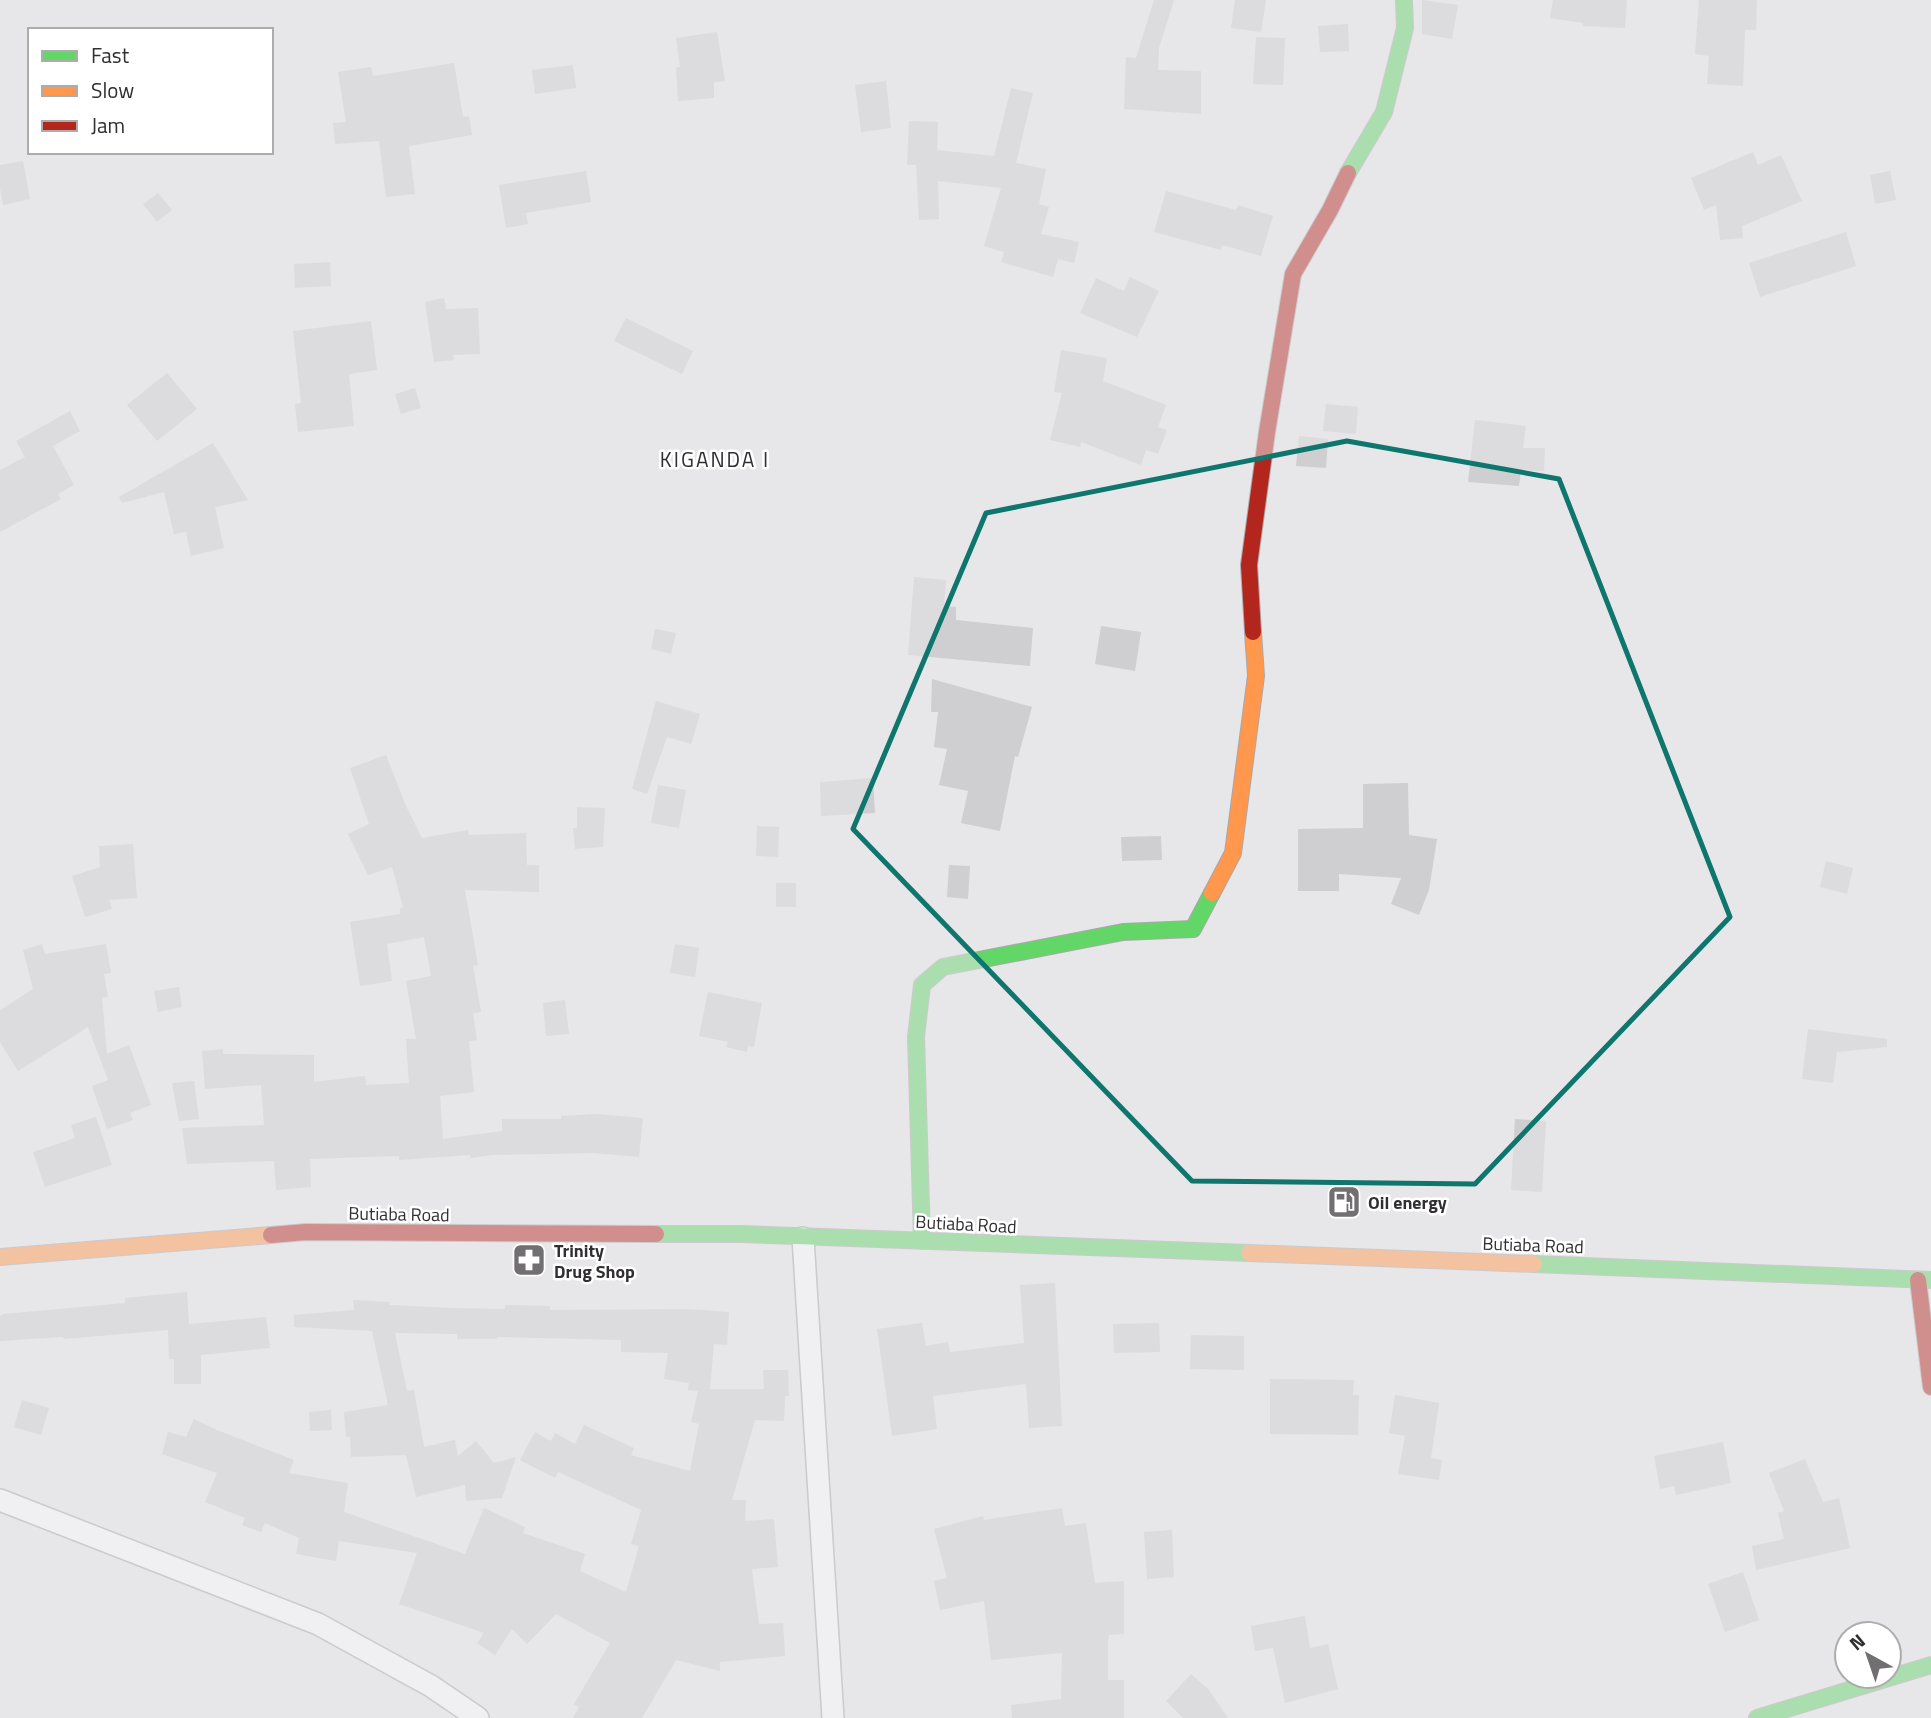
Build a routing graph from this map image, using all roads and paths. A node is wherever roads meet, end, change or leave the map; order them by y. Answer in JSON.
{"nodes":[{"id":1,"x":1404,"y":0,"type":"edge"},
{"id":2,"x":803,"y":1238,"type":"junction"},
{"id":3,"x":922,"y":1241,"type":"junction"},
{"id":4,"x":0,"y":1257,"type":"edge"},
{"id":5,"x":1924,"y":1280,"type":"edge"},
{"id":6,"x":1931,"y":1387,"type":"edge"},
{"id":7,"x":0,"y":1500,"type":"edge"},
{"id":8,"x":1931,"y":1665,"type":"edge"},
{"id":9,"x":478,"y":1718,"type":"edge"},
{"id":10,"x":833,"y":1718,"type":"edge"},
{"id":11,"x":1757,"y":1718,"type":"edge"}],
"edges":[{"from":1,"to":3,"type":"main road"},
{"from":2,"to":3,"type":"main road","name":"Butiaba Road"},
{"from":2,"to":4,"type":"main road","name":"Butiaba Road"},
{"from":2,"to":10,"type":"street"},
{"from":3,"to":5,"type":"main road","name":"Butiaba Road"},
{"from":5,"to":6,"type":"main road"},
{"from":7,"to":9,"type":"street"},
{"from":8,"to":11,"type":"main road"}]}
